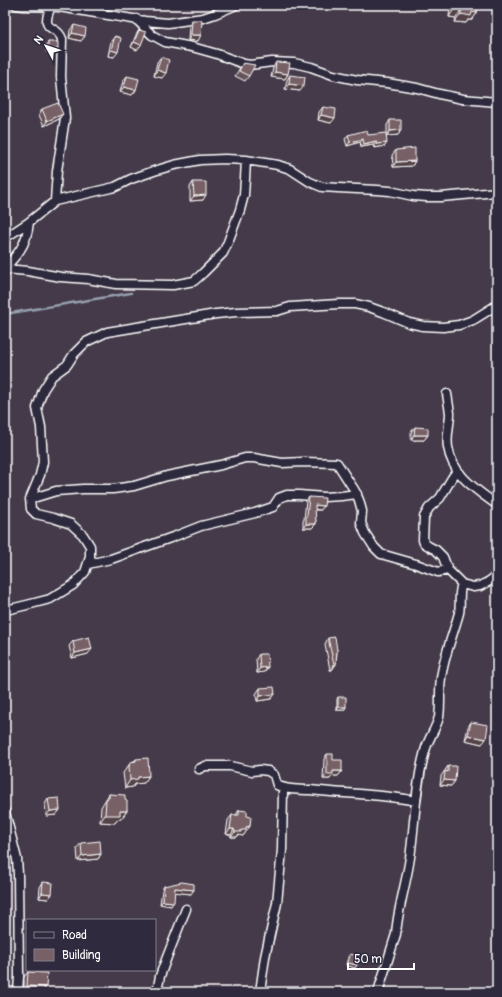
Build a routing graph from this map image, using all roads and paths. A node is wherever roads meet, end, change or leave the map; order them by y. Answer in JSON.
{"nodes":[{"id":1,"x":16,"y":5,"type":"edge"},
{"id":2,"x":236,"y":5,"type":"edge"},
{"id":3,"x":47,"y":6,"type":"edge"},
{"id":4,"x":136,"y":20,"type":"junction"},
{"id":5,"x":497,"y":102,"type":"edge"},
{"id":6,"x":246,"y":160,"type":"junction"},
{"id":7,"x":497,"y":192,"type":"edge"},
{"id":8,"x":55,"y":201,"type":"junction"},
{"id":9,"x":29,"y":222,"type":"junction"},
{"id":10,"x":5,"y":238,"type":"edge"},
{"id":11,"x":5,"y":269,"type":"edge"},
{"id":12,"x":497,"y":305,"type":"edge"},
{"id":13,"x":447,"y":394,"type":"dead end"},
{"id":14,"x":457,"y":471,"type":"junction"},
{"id":15,"x":357,"y":494,"type":"junction"},
{"id":16,"x":30,"y":499,"type":"junction"},
{"id":17,"x":497,"y":505,"type":"edge"},
{"id":18,"x":88,"y":564,"type":"junction"},
{"id":19,"x":448,"y":570,"type":"junction"},
{"id":20,"x":497,"y":576,"type":"edge"},
{"id":21,"x":462,"y":584,"type":"junction"},
{"id":22,"x":5,"y":611,"type":"edge"},
{"id":23,"x":199,"y":769,"type":"dead end"},
{"id":24,"x":283,"y":789,"type":"junction"},
{"id":25,"x":416,"y":801,"type":"junction"},
{"id":26,"x":5,"y":812,"type":"edge"},
{"id":27,"x":186,"y":908,"type":"dead end"},
{"id":28,"x":18,"y":992,"type":"edge"},
{"id":29,"x":157,"y":992,"type":"edge"},
{"id":30,"x":260,"y":992,"type":"edge"},
{"id":31,"x":378,"y":992,"type":"edge"}],
"edges":[{"from":1,"to":3,"type":"street"},
{"from":2,"to":4,"type":"street"},
{"from":3,"to":4,"type":"street"},
{"from":3,"to":8,"type":"street"},
{"from":4,"to":5,"type":"street"},
{"from":6,"to":7,"type":"street"},
{"from":6,"to":8,"type":"street"},
{"from":6,"to":11,"type":"street"},
{"from":8,"to":9,"type":"street"},
{"from":9,"to":10,"type":"street"},
{"from":9,"to":11,"type":"street"},
{"from":12,"to":16,"type":"street"},
{"from":13,"to":14,"type":"street"},
{"from":14,"to":17,"type":"street"},
{"from":14,"to":19,"type":"street"},
{"from":15,"to":16,"type":"street"},
{"from":15,"to":18,"type":"street"},
{"from":15,"to":19,"type":"street"},
{"from":16,"to":18,"type":"street"},
{"from":18,"to":22,"type":"street"},
{"from":19,"to":21,"type":"street"},
{"from":20,"to":21,"type":"street"},
{"from":21,"to":25,"type":"street"},
{"from":23,"to":24,"type":"street"},
{"from":24,"to":25,"type":"street"},
{"from":24,"to":30,"type":"street"},
{"from":25,"to":31,"type":"street"},
{"from":26,"to":28,"type":"street"},
{"from":27,"to":29,"type":"street"}]}
